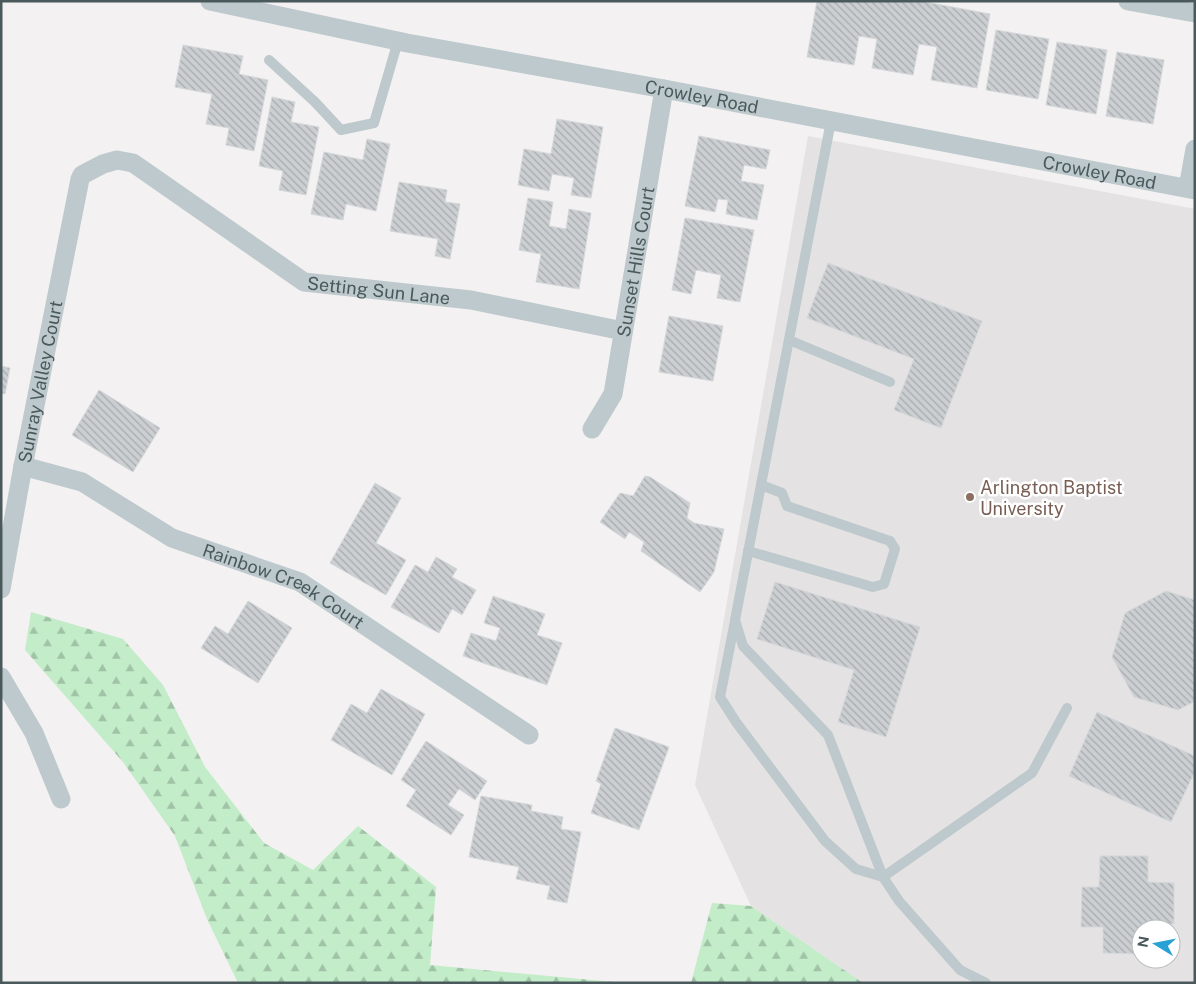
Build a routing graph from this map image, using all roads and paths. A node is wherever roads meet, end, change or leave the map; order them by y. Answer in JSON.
{"nodes":[{"id":1,"x":210,"y":1,"type":"edge"},
{"id":2,"x":1128,"y":1,"type":"edge"},
{"id":3,"x":1195,"y":13,"type":"edge"},
{"id":4,"x":398,"y":41,"type":"junction"},
{"id":5,"x":269,"y":60,"type":"dead end"},
{"id":6,"x":664,"y":89,"type":"junction"},
{"id":7,"x":831,"y":121,"type":"junction"},
{"id":8,"x":1195,"y":149,"type":"edge"},
{"id":9,"x":82,"y":175,"type":"joint"},
{"id":10,"x":1191,"y":189,"type":"edge"},
{"id":11,"x":623,"y":331,"type":"junction"},
{"id":12,"x":789,"y":340,"type":"junction"},
{"id":13,"x":890,"y":382,"type":"dead end"},
{"id":14,"x":592,"y":429,"type":"dead end"},
{"id":15,"x":23,"y":466,"type":"junction"},
{"id":16,"x":761,"y":485,"type":"junction"},
{"id":17,"x":748,"y":551,"type":"junction"},
{"id":18,"x":1,"y":589,"type":"edge"},
{"id":19,"x":735,"y":620,"type":"junction"},
{"id":20,"x":1,"y":677,"type":"edge"},
{"id":21,"x":1066,"y":708,"type":"dead end"},
{"id":22,"x":529,"y":735,"type":"dead end"},
{"id":23,"x":61,"y":799,"type":"dead end"},
{"id":24,"x":883,"y":877,"type":"junction"},
{"id":25,"x":986,"y":983,"type":"edge"}],
"edges":[{"from":1,"to":4,"type":"street","name":"Crowley Road"},
{"from":2,"to":3,"type":"street"},
{"from":4,"to":5,"type":"lane"},
{"from":4,"to":6,"type":"street","name":"Crowley Road"},
{"from":6,"to":7,"type":"street","name":"Crowley Road"},
{"from":6,"to":11,"type":"street","name":"Sunset Hills Court"},
{"from":7,"to":10,"type":"street","name":"Crowley Road"},
{"from":7,"to":12,"type":"lane"},
{"from":8,"to":10,"type":"street"},
{"from":9,"to":11,"type":"street","name":"Setting Sun Lane"},
{"from":9,"to":15,"type":"street","name":"Sunray Valley Court"},
{"from":11,"to":14,"type":"street","name":"Sunset Hills Court"},
{"from":12,"to":13,"type":"lane"},
{"from":12,"to":16,"type":"lane"},
{"from":15,"to":18,"type":"street","name":"Sunray Valley Court"},
{"from":15,"to":22,"type":"street","name":"Rainbow Creek Court"},
{"from":16,"to":17,"type":"lane"},
{"from":16,"to":17,"type":"lane"},
{"from":17,"to":19,"type":"lane"},
{"from":19,"to":24,"type":"lane"},
{"from":19,"to":24,"type":"lane"},
{"from":20,"to":23,"type":"street"},
{"from":21,"to":24,"type":"lane"},
{"from":24,"to":25,"type":"lane"}]}
